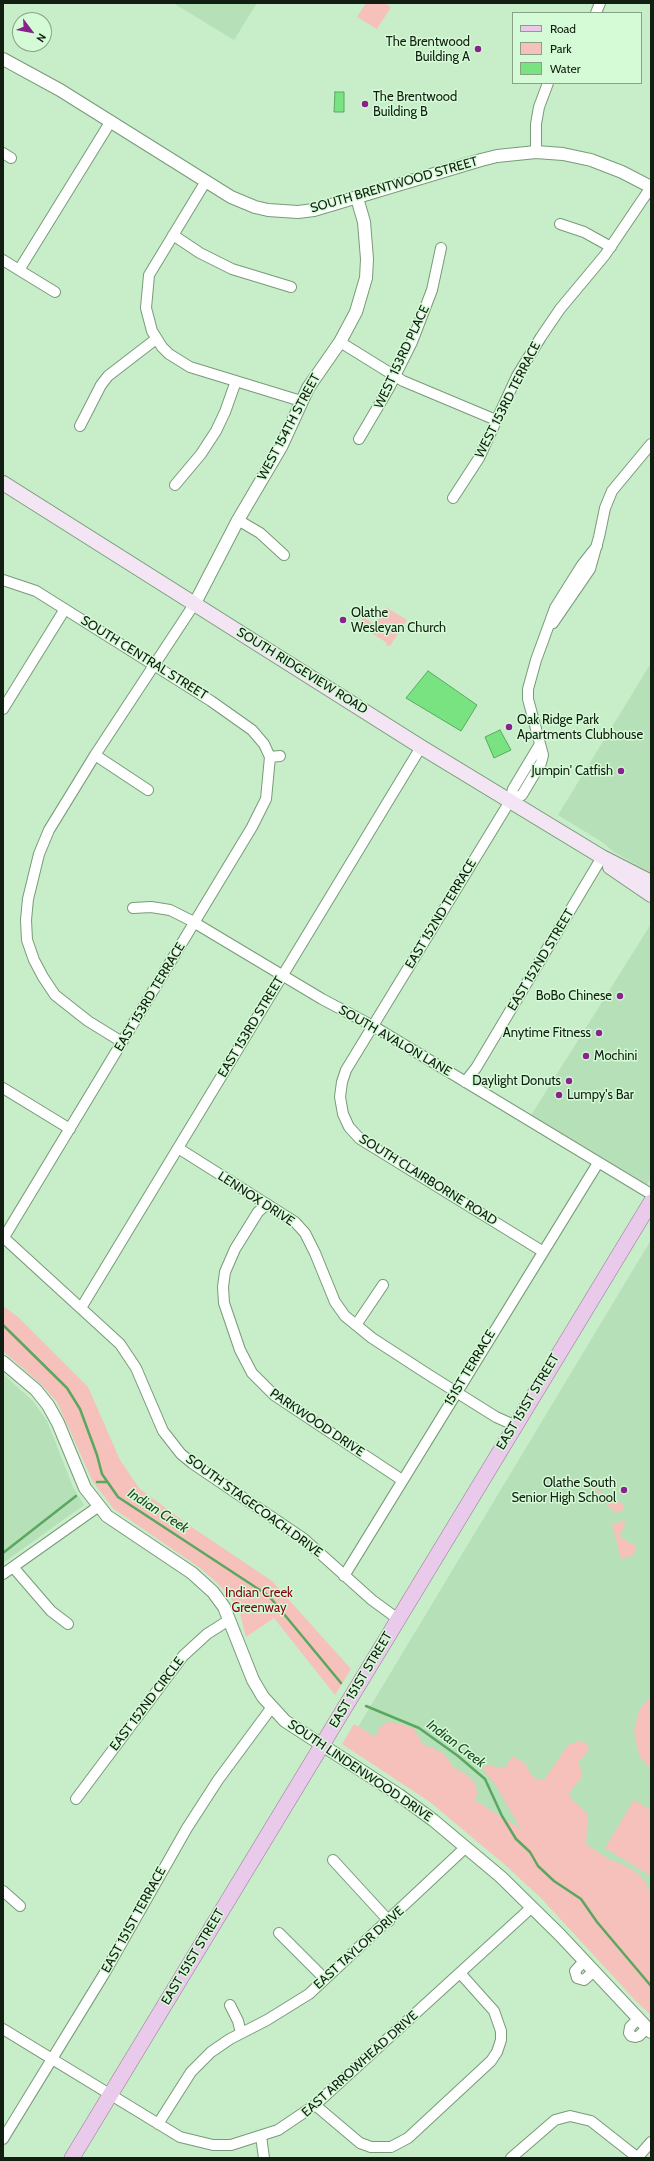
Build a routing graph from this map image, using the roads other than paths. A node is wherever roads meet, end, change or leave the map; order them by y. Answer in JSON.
{"nodes":[{"id":1,"x":3,"y":60,"type":"edge"},
{"id":2,"x":548,"y":84,"type":"edge"},
{"id":3,"x":111,"y":121,"type":"junction"},
{"id":4,"x":536,"y":152,"type":"junction"},
{"id":5,"x":206,"y":181,"type":"junction"},
{"id":6,"x":651,"y":187,"type":"edge"},
{"id":7,"x":357,"y":198,"type":"junction"},
{"id":8,"x":560,"y":224,"type":"dead end"},
{"id":9,"x":173,"y":235,"type":"junction"},
{"id":10,"x":611,"y":247,"type":"junction"},
{"id":11,"x":442,"y":248,"type":"dead end"},
{"id":12,"x":3,"y":260,"type":"edge"},
{"id":13,"x":19,"y":270,"type":"junction"},
{"id":14,"x":291,"y":287,"type":"dead end"},
{"id":15,"x":55,"y":292,"type":"dead end"},
{"id":16,"x":156,"y":339,"type":"junction"},
{"id":17,"x":340,"y":342,"type":"junction"},
{"id":18,"x":394,"y":377,"type":"junction"},
{"id":19,"x":236,"y":381,"type":"junction"},
{"id":20,"x":301,"y":401,"type":"junction"},
{"id":21,"x":496,"y":420,"type":"junction"},
{"id":22,"x":80,"y":426,"type":"dead end"},
{"id":23,"x":359,"y":439,"type":"dead end"},
{"id":24,"x":651,"y":444,"type":"edge"},
{"id":25,"x":3,"y":483,"type":"edge"},
{"id":26,"x":174,"y":486,"type":"dead end"},
{"id":27,"x":453,"y":498,"type":"dead end"},
{"id":28,"x":238,"y":520,"type":"junction"},
{"id":29,"x":284,"y":556,"type":"dead end"},
{"id":30,"x":3,"y":580,"type":"edge"},
{"id":31,"x":195,"y":603,"type":"junction"},
{"id":32,"x":65,"y":609,"type":"junction"},
{"id":33,"x":154,"y":665,"type":"junction"},
{"id":34,"x":3,"y":709,"type":"edge"},
{"id":35,"x":422,"y":747,"type":"junction"},
{"id":36,"x":95,"y":755,"type":"junction"},
{"id":37,"x":275,"y":756,"type":"joint"},
{"id":38,"x":148,"y":790,"type":"dead end"},
{"id":39,"x":510,"y":801,"type":"junction"},
{"id":40,"x":602,"y":857,"type":"junction"},
{"id":41,"x":651,"y":882,"type":"edge"},
{"id":42,"x":651,"y":895,"type":"edge"},
{"id":43,"x":133,"y":908,"type":"dead end"},
{"id":44,"x":195,"y":923,"type":"junction"},
{"id":45,"x":283,"y":975,"type":"junction"},
{"id":46,"x":373,"y":1026,"type":"junction"},
{"id":47,"x":122,"y":1042,"type":"junction"},
{"id":48,"x":465,"y":1082,"type":"junction"},
{"id":49,"x":3,"y":1088,"type":"edge"},
{"id":50,"x":70,"y":1129,"type":"junction"},
{"id":51,"x":178,"y":1148,"type":"junction"},
{"id":52,"x":598,"y":1163,"type":"junction"},
{"id":53,"x":651,"y":1194,"type":"edge"},
{"id":54,"x":651,"y":1202,"type":"edge"},
{"id":55,"x":267,"y":1204,"type":"junction"},
{"id":56,"x":3,"y":1238,"type":"edge"},
{"id":57,"x":542,"y":1251,"type":"junction"},
{"id":58,"x":383,"y":1285,"type":"dead end"},
{"id":59,"x":80,"y":1308,"type":"junction"},
{"id":60,"x":356,"y":1325,"type":"junction"},
{"id":61,"x":3,"y":1362,"type":"edge"},
{"id":62,"x":456,"y":1392,"type":"junction"},
{"id":63,"x":514,"y":1425,"type":"junction"},
{"id":64,"x":402,"y":1480,"type":"junction"},
{"id":65,"x":99,"y":1506,"type":"junction"},
{"id":66,"x":13,"y":1567,"type":"junction"},
{"id":67,"x":3,"y":1574,"type":"edge"},
{"id":68,"x":344,"y":1576,"type":"junction"},
{"id":69,"x":398,"y":1619,"type":"junction"},
{"id":70,"x":229,"y":1620,"type":"junction"},
{"id":71,"x":68,"y":1624,"type":"dead end"},
{"id":72,"x":272,"y":1707,"type":"junction"},
{"id":73,"x":321,"y":1746,"type":"junction"},
{"id":74,"x":76,"y":1799,"type":"dead end"},
{"id":75,"x":466,"y":1847,"type":"junction"},
{"id":76,"x":333,"y":1860,"type":"dead end"},
{"id":77,"x":3,"y":1890,"type":"edge"},
{"id":78,"x":20,"y":1906,"type":"dead end"},
{"id":79,"x":532,"y":1907,"type":"junction"},
{"id":80,"x":389,"y":1921,"type":"junction"},
{"id":81,"x":279,"y":1933,"type":"dead end"},
{"id":82,"x":460,"y":1973,"type":"junction"},
{"id":83,"x":325,"y":1979,"type":"junction"},
{"id":84,"x":230,"y":2005,"type":"dead end"},
{"id":85,"x":638,"y":2019,"type":"junction"},
{"id":86,"x":3,"y":2029,"type":"edge"},
{"id":87,"x":649,"y":2030,"type":"edge"},
{"id":88,"x":241,"y":2033,"type":"junction"},
{"id":89,"x":52,"y":2060,"type":"junction"},
{"id":90,"x":110,"y":2095,"type":"junction"},
{"id":91,"x":315,"y":2105,"type":"junction"},
{"id":92,"x":158,"y":2124,"type":"junction"},
{"id":93,"x":260,"y":2136,"type":"junction"},
{"id":94,"x":3,"y":2139,"type":"edge"},
{"id":95,"x":651,"y":2142,"type":"edge"},
{"id":96,"x":72,"y":2158,"type":"edge"},
{"id":97,"x":264,"y":2158,"type":"edge"},
{"id":98,"x":511,"y":2158,"type":"edge"},
{"id":99,"x":638,"y":2158,"type":"edge"}],
"edges":[{"from":1,"to":3,"type":"street","name":"SOUTH BRENTWOOD STREET"},
{"from":2,"to":4,"type":"street"},
{"from":3,"to":5,"type":"street","name":"SOUTH BRENTWOOD STREET"},
{"from":3,"to":13,"type":"street"},
{"from":4,"to":6,"type":"street","name":"SOUTH BRENTWOOD STREET"},
{"from":4,"to":7,"type":"street","name":"SOUTH BRENTWOOD STREET"},
{"from":5,"to":7,"type":"street","name":"SOUTH BRENTWOOD STREET"},
{"from":5,"to":9,"type":"street"},
{"from":6,"to":10,"type":"street","name":"WEST 153RD TERRACE"},
{"from":7,"to":17,"type":"street","name":"WEST 154TH STREET"},
{"from":8,"to":10,"type":"street"},
{"from":9,"to":14,"type":"street"},
{"from":9,"to":16,"type":"street"},
{"from":10,"to":21,"type":"street","name":"WEST 153RD TERRACE"},
{"from":11,"to":18,"type":"street","name":"WEST 153RD PLACE"},
{"from":12,"to":13,"type":"street"},
{"from":13,"to":15,"type":"street"},
{"from":16,"to":19,"type":"street"},
{"from":16,"to":22,"type":"street"},
{"from":17,"to":18,"type":"street"},
{"from":17,"to":20,"type":"street","name":"WEST 154TH STREET"},
{"from":18,"to":21,"type":"street"},
{"from":18,"to":23,"type":"street","name":"WEST 153RD PLACE"},
{"from":19,"to":20,"type":"street"},
{"from":19,"to":26,"type":"street"},
{"from":20,"to":28,"type":"street","name":"WEST 154TH STREET"},
{"from":21,"to":27,"type":"street","name":"WEST 153RD TERRACE"},
{"from":24,"to":39,"type":"street"},
{"from":25,"to":31,"type":"main road","name":"SOUTH RIDGEVIEW ROAD"},
{"from":28,"to":29,"type":"street"},
{"from":28,"to":31,"type":"street","name":"WEST 154TH STREET"},
{"from":30,"to":32,"type":"street","name":"SOUTH CENTRAL STREET"},
{"from":31,"to":33,"type":"street"},
{"from":31,"to":35,"type":"main road","name":"SOUTH RIDGEVIEW ROAD"},
{"from":32,"to":33,"type":"street","name":"SOUTH CENTRAL STREET"},
{"from":32,"to":34,"type":"street"},
{"from":33,"to":36,"type":"street"},
{"from":33,"to":37,"type":"street","name":"SOUTH CENTRAL STREET"},
{"from":35,"to":39,"type":"main road","name":"SOUTH RIDGEVIEW ROAD"},
{"from":35,"to":45,"type":"street","name":"EAST 153RD STREET"},
{"from":36,"to":38,"type":"street"},
{"from":36,"to":47,"type":"street"},
{"from":37,"to":44,"type":"street","name":"EAST 153RD TERRACE"},
{"from":39,"to":40,"type":"main road","name":"SOUTH RIDGEVIEW ROAD"},
{"from":39,"to":46,"type":"street","name":"EAST 152ND TERRACE"},
{"from":40,"to":41,"type":"main road","name":"SOUTH RIDGEVIEW ROAD"},
{"from":40,"to":42,"type":"main road","name":"SOUTH RIDGEVIEW ROAD"},
{"from":40,"to":48,"type":"street","name":"EAST 152ND STREET"},
{"from":43,"to":44,"type":"street","name":"SOUTH AVALON LANE"},
{"from":44,"to":45,"type":"street","name":"SOUTH AVALON LANE"},
{"from":44,"to":47,"type":"street","name":"EAST 153RD TERRACE"},
{"from":45,"to":46,"type":"street","name":"SOUTH AVALON LANE"},
{"from":45,"to":51,"type":"street","name":"EAST 153RD STREET"},
{"from":46,"to":48,"type":"street","name":"SOUTH AVALON LANE"},
{"from":46,"to":57,"type":"street","name":"SOUTH CLAIRBORNE ROAD"},
{"from":47,"to":50,"type":"street","name":"EAST 153RD TERRACE"},
{"from":48,"to":52,"type":"street","name":"SOUTH AVALON LANE"},
{"from":49,"to":50,"type":"street"},
{"from":50,"to":56,"type":"street","name":"EAST 153RD TERRACE"},
{"from":51,"to":55,"type":"street","name":"LENNOX DRIVE"},
{"from":51,"to":59,"type":"street","name":"EAST 153RD STREET"},
{"from":52,"to":53,"type":"street","name":"SOUTH AVALON LANE"},
{"from":52,"to":57,"type":"street","name":"151ST TERRACE"},
{"from":54,"to":63,"type":"main road","name":"EAST 151ST STREET"},
{"from":55,"to":60,"type":"street","name":"LENNOX DRIVE"},
{"from":55,"to":64,"type":"street","name":"PARKWOOD DRIVE"},
{"from":56,"to":59,"type":"street","name":"SOUTH STAGECOACH DRIVE"},
{"from":57,"to":62,"type":"street","name":"151ST TERRACE"},
{"from":58,"to":60,"type":"street"},
{"from":59,"to":68,"type":"street","name":"SOUTH STAGECOACH DRIVE"},
{"from":60,"to":62,"type":"street","name":"LENNOX DRIVE"},
{"from":61,"to":65,"type":"street","name":"SOUTH LINDENWOOD DRIVE"},
{"from":62,"to":63,"type":"street","name":"LENNOX DRIVE"},
{"from":62,"to":64,"type":"street","name":"151ST TERRACE"},
{"from":63,"to":69,"type":"main road","name":"EAST 151ST STREET"},
{"from":64,"to":68,"type":"street","name":"151ST TERRACE"},
{"from":65,"to":66,"type":"street"},
{"from":65,"to":70,"type":"street","name":"SOUTH LINDENWOOD DRIVE"},
{"from":66,"to":67,"type":"street"},
{"from":66,"to":71,"type":"street"},
{"from":68,"to":69,"type":"street","name":"SOUTH STAGECOACH DRIVE"},
{"from":69,"to":73,"type":"main road","name":"EAST 151ST STREET"},
{"from":70,"to":72,"type":"street","name":"SOUTH LINDENWOOD DRIVE"},
{"from":70,"to":74,"type":"street","name":"EAST 152ND CIRCLE"},
{"from":72,"to":73,"type":"street","name":"SOUTH LINDENWOOD DRIVE"},
{"from":72,"to":89,"type":"street","name":"EAST 151ST TERRACE"},
{"from":73,"to":75,"type":"street","name":"SOUTH LINDENWOOD DRIVE"},
{"from":73,"to":90,"type":"main road","name":"EAST 151ST STREET"},
{"from":75,"to":79,"type":"street","name":"SOUTH LINDENWOOD DRIVE"},
{"from":75,"to":80,"type":"street","name":"EAST TAYLOR DRIVE"},
{"from":76,"to":80,"type":"street"},
{"from":77,"to":78,"type":"street"},
{"from":79,"to":82,"type":"street","name":"EAST ARROWHEAD DRIVE"},
{"from":79,"to":85,"type":"street","name":"SOUTH LINDENWOOD DRIVE"},
{"from":80,"to":83,"type":"street","name":"EAST TAYLOR DRIVE"},
{"from":81,"to":83,"type":"street"},
{"from":82,"to":91,"type":"street","name":"EAST ARROWHEAD DRIVE"},
{"from":82,"to":91,"type":"street"},
{"from":83,"to":88,"type":"street","name":"EAST TAYLOR DRIVE"},
{"from":84,"to":88,"type":"street"},
{"from":85,"to":87,"type":"street","name":"SOUTH LINDENWOOD DRIVE"},
{"from":85,"to":87,"type":"street","name":"SOUTH LINDENWOOD DRIVE"},
{"from":86,"to":89,"type":"street","name":"EAST ARROWHEAD DRIVE"},
{"from":88,"to":92,"type":"street","name":"EAST TAYLOR DRIVE"},
{"from":89,"to":90,"type":"street","name":"EAST ARROWHEAD DRIVE"},
{"from":89,"to":94,"type":"street","name":"EAST 151ST TERRACE"},
{"from":90,"to":92,"type":"street","name":"EAST ARROWHEAD DRIVE"},
{"from":90,"to":96,"type":"main road","name":"EAST 151ST STREET"},
{"from":91,"to":93,"type":"street","name":"EAST ARROWHEAD DRIVE"},
{"from":92,"to":93,"type":"street","name":"EAST ARROWHEAD DRIVE"},
{"from":93,"to":97,"type":"street"},
{"from":95,"to":99,"type":"street"},
{"from":98,"to":99,"type":"street"}]}
